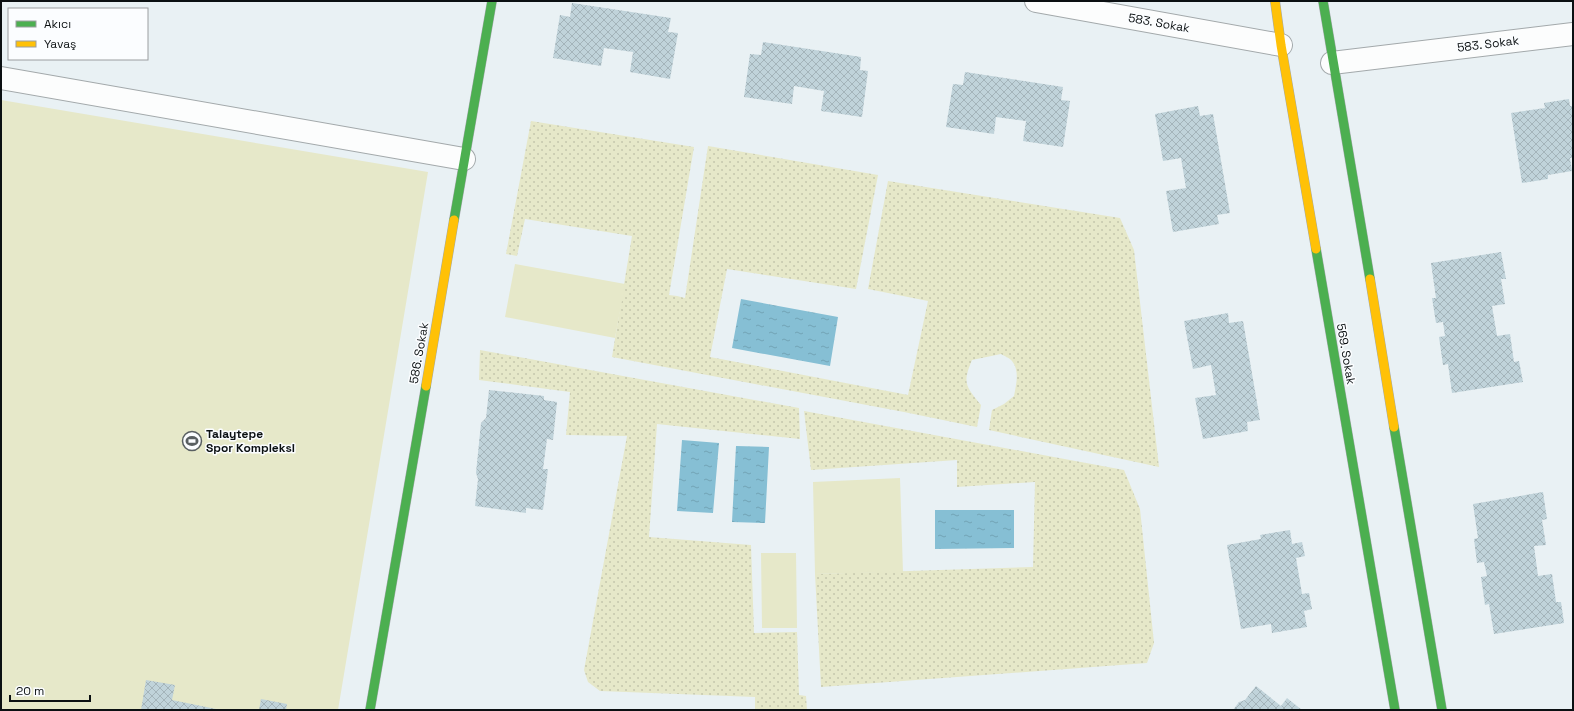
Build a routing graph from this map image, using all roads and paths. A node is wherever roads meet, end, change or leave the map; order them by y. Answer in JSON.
{"nodes":[{"id":1,"x":492,"y":1,"type":"edge"},
{"id":2,"x":1036,"y":1,"type":"edge"},
{"id":3,"x":1275,"y":1,"type":"edge"},
{"id":4,"x":1323,"y":1,"type":"edge"},
{"id":5,"x":1573,"y":34,"type":"edge"},
{"id":6,"x":1281,"y":45,"type":"junction"},
{"id":7,"x":1332,"y":63,"type":"junction"},
{"id":8,"x":1,"y":78,"type":"edge"},
{"id":9,"x":464,"y":159,"type":"junction"},
{"id":10,"x":370,"y":710,"type":"edge"},
{"id":11,"x":1395,"y":710,"type":"edge"},
{"id":12,"x":1442,"y":710,"type":"edge"}],
"edges":[{"from":1,"to":9,"type":"street","name":"586. Sokak"},
{"from":2,"to":6,"type":"street","name":"583. Sokak"},
{"from":3,"to":6,"type":"street","name":"569. Sokak"},
{"from":4,"to":7,"type":"street"},
{"from":5,"to":7,"type":"street","name":"583. Sokak"},
{"from":6,"to":11,"type":"street","name":"569. Sokak"},
{"from":7,"to":12,"type":"street"},
{"from":8,"to":9,"type":"street"},
{"from":9,"to":10,"type":"street","name":"586. Sokak"}]}
